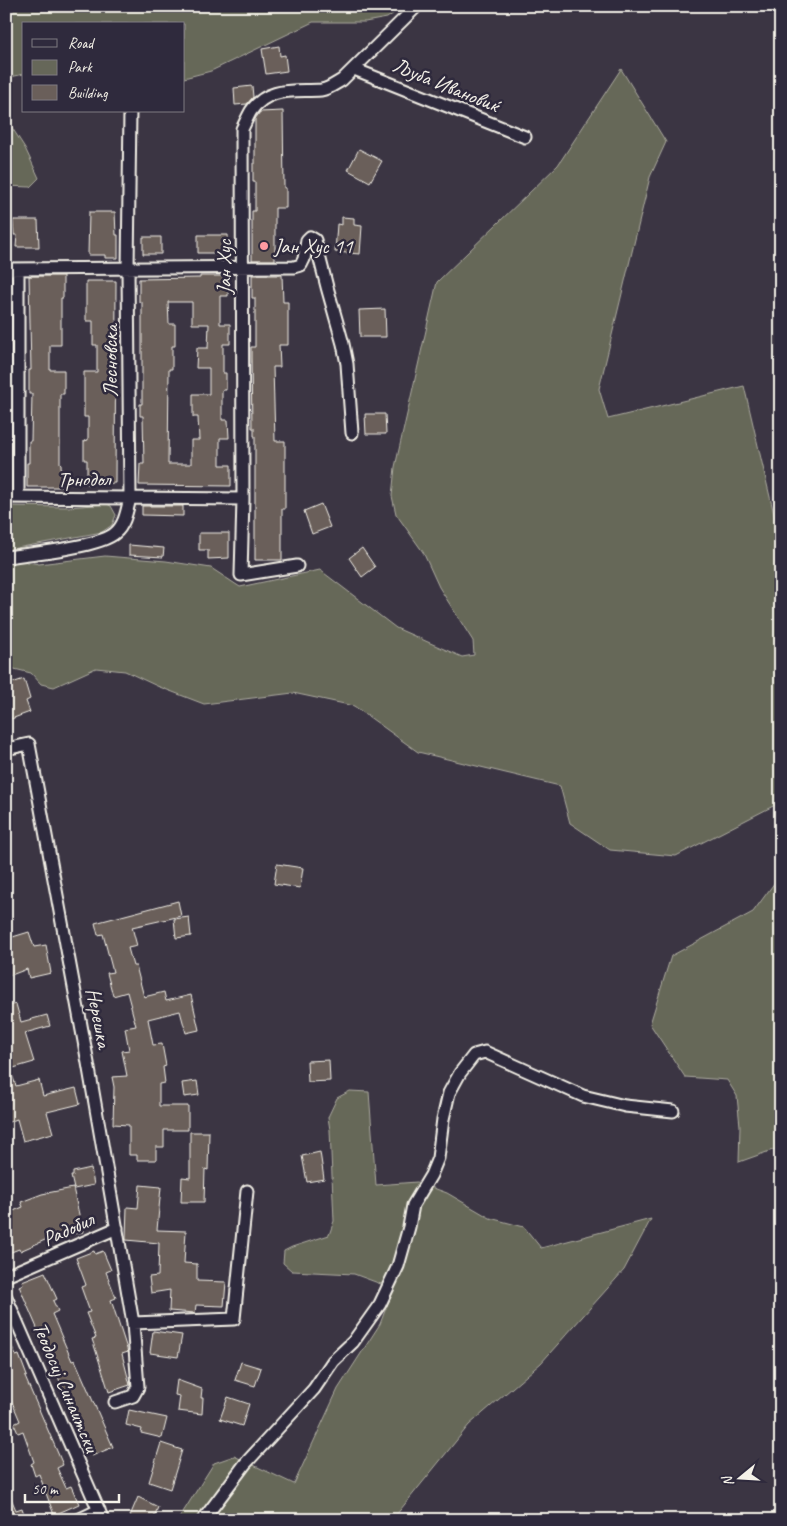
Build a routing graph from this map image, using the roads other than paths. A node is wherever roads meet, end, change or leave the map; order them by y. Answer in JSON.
{"nodes":[{"id":1,"x":417,"y":6,"type":"edge"},
{"id":2,"x":354,"y":69,"type":"junction"},
{"id":3,"x":130,"y":112,"type":"edge"},
{"id":4,"x":525,"y":137,"type":"dead end"},
{"id":5,"x":242,"y":268,"type":"junction"},
{"id":6,"x":12,"y":269,"type":"edge"},
{"id":7,"x":128,"y":269,"type":"junction"},
{"id":8,"x":352,"y":433,"type":"dead end"},
{"id":9,"x":12,"y":497,"type":"edge"},
{"id":10,"x":130,"y":498,"type":"junction"},
{"id":11,"x":243,"y":500,"type":"junction"},
{"id":12,"x":6,"y":557,"type":"edge"},
{"id":13,"x":297,"y":566,"type":"dead end"},
{"id":14,"x":6,"y":749,"type":"edge"},
{"id":15,"x":673,"y":1111,"type":"dead end"},
{"id":16,"x":247,"y":1191,"type":"dead end"},
{"id":17,"x":117,"y":1228,"type":"junction"},
{"id":18,"x":6,"y":1276,"type":"edge"},
{"id":19,"x":6,"y":1297,"type":"edge"},
{"id":20,"x":133,"y":1323,"type":"junction"},
{"id":21,"x":115,"y":1402,"type":"dead end"},
{"id":22,"x":101,"y":1515,"type":"edge"},
{"id":23,"x":78,"y":1520,"type":"edge"},
{"id":24,"x":203,"y":1520,"type":"edge"}],
"edges":[{"from":1,"to":2,"type":"street","name":"Јан Хус"},
{"from":2,"to":4,"type":"street","name":"Љуба Ивановиќ"},
{"from":2,"to":5,"type":"street","name":"Јан Хус"},
{"from":3,"to":7,"type":"street","name":"Лесновска"},
{"from":5,"to":7,"type":"street"},
{"from":5,"to":8,"type":"street"},
{"from":5,"to":11,"type":"street","name":"Јан Хус"},
{"from":6,"to":7,"type":"street"},
{"from":6,"to":9,"type":"street"},
{"from":7,"to":10,"type":"street","name":"Лесновска"},
{"from":9,"to":10,"type":"street","name":"Трнодол"},
{"from":10,"to":11,"type":"street"},
{"from":10,"to":12,"type":"street","name":"Трнодол"},
{"from":11,"to":13,"type":"street","name":"Јан Хус"},
{"from":14,"to":17,"type":"street","name":"Нерешка"},
{"from":15,"to":24,"type":"street"},
{"from":16,"to":20,"type":"street"},
{"from":17,"to":18,"type":"street","name":"Радобил"},
{"from":17,"to":20,"type":"street","name":"Нерешка"},
{"from":19,"to":22,"type":"street","name":"Теодосиј Синаитски"},
{"from":20,"to":21,"type":"street","name":"Нерешка"},
{"from":22,"to":23,"type":"street"}]}
